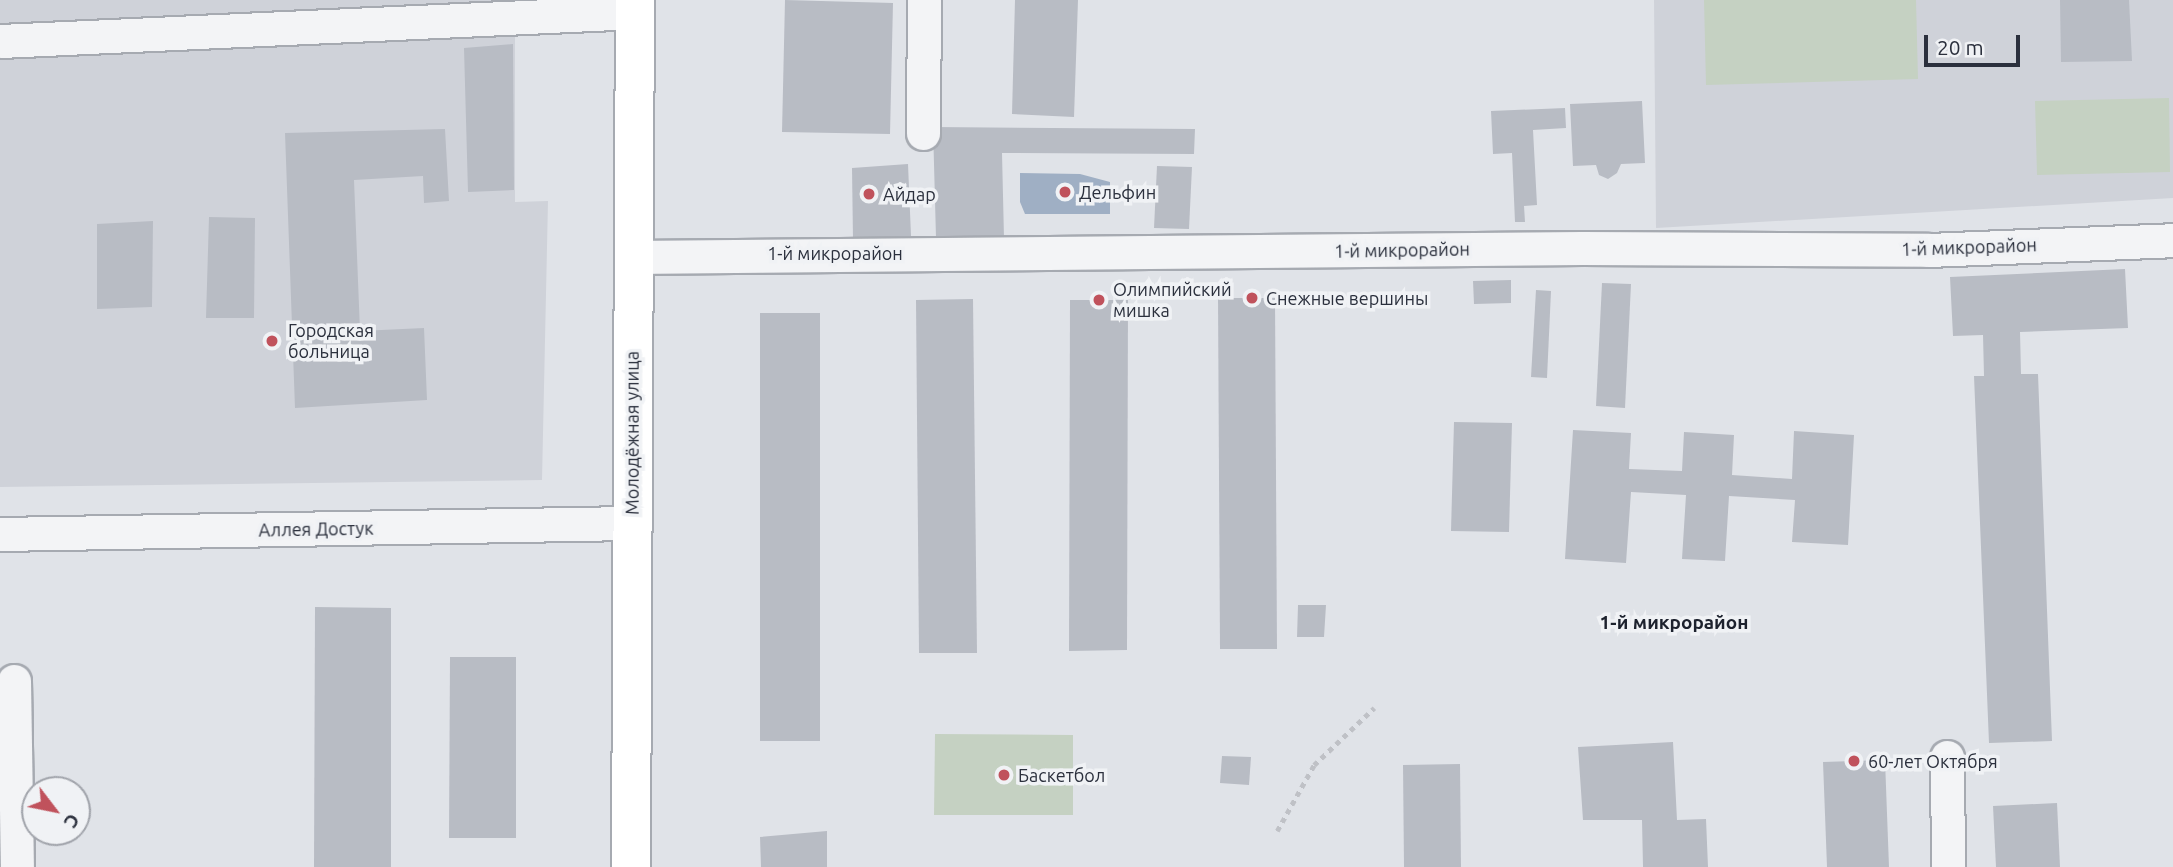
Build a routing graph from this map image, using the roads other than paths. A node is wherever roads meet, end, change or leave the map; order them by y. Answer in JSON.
{"nodes":[{"id":1,"x":924,"y":0,"type":"edge"},
{"id":2,"x":635,"y":6,"type":"edge"},
{"id":3,"x":0,"y":41,"type":"edge"},
{"id":4,"x":923,"y":133,"type":"dead end"},
{"id":5,"x":2173,"y":240,"type":"edge"},
{"id":6,"x":631,"y":257,"type":"junction"},
{"id":7,"x":632,"y":523,"type":"junction"},
{"id":8,"x":0,"y":534,"type":"edge"},
{"id":9,"x":14,"y":681,"type":"dead end"},
{"id":10,"x":1947,"y":757,"type":"dead end"},
{"id":11,"x":17,"y":867,"type":"edge"},
{"id":12,"x":631,"y":867,"type":"edge"},
{"id":13,"x":1948,"y":867,"type":"edge"}],
"edges":[{"from":1,"to":4,"type":"street"},
{"from":2,"to":3,"type":"street"},
{"from":2,"to":6,"type":"main road","name":"Молодёжная улица"},
{"from":5,"to":6,"type":"street","name":"1-й микрорайон"},
{"from":6,"to":7,"type":"main road","name":"Молодёжная улица"},
{"from":7,"to":8,"type":"street","name":"Аллея Достук"},
{"from":7,"to":12,"type":"main road","name":"Молодёжная улица"},
{"from":9,"to":11,"type":"street"},
{"from":10,"to":13,"type":"street"}]}
